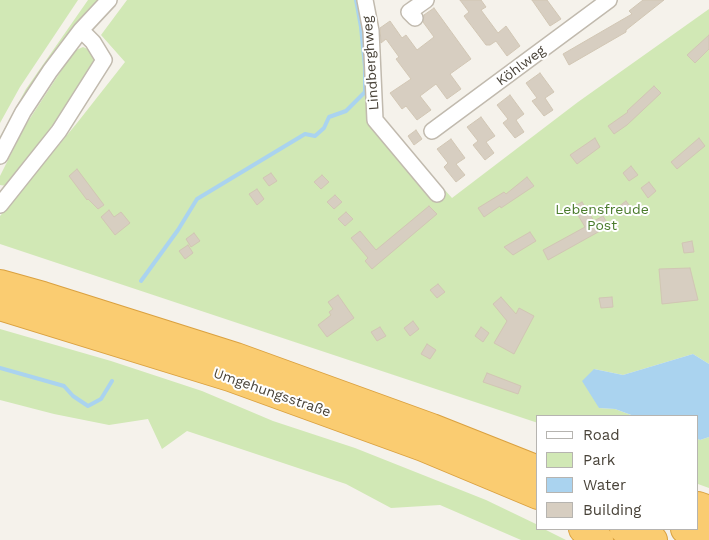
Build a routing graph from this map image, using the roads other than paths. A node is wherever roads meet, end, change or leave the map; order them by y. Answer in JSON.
{"nodes":[{"id":1,"x":109,"y":0,"type":"edge"},
{"id":2,"x":365,"y":0,"type":"edge"},
{"id":3,"x":426,"y":0,"type":"edge"},
{"id":4,"x":609,"y":0,"type":"edge"},
{"id":5,"x":415,"y":18,"type":"dead end"},
{"id":6,"x":81,"y":30,"type":"junction"},
{"id":7,"x":432,"y":131,"type":"dead end"},
{"id":8,"x":0,"y":156,"type":"edge"},
{"id":9,"x":5,"y":190,"type":"edge"},
{"id":10,"x":436,"y":194,"type":"dead end"},
{"id":11,"x":0,"y":205,"type":"edge"},
{"id":12,"x":0,"y":284,"type":"edge"},
{"id":13,"x":0,"y":306,"type":"edge"},
{"id":14,"x":432,"y":428,"type":"junction"},
{"id":15,"x":536,"y":455,"type":"edge"},
{"id":16,"x":535,"y":488,"type":"edge"},
{"id":17,"x":584,"y":530,"type":"edge"},
{"id":18,"x":627,"y":530,"type":"edge"},
{"id":19,"x":687,"y":530,"type":"edge"},
{"id":20,"x":709,"y":538,"type":"edge"},
{"id":21,"x":599,"y":540,"type":"edge"},
{"id":22,"x":653,"y":540,"type":"edge"}],
"edges":[{"from":1,"to":6,"type":"street"},
{"from":2,"to":10,"type":"street","name":"Lindberghweg"},
{"from":3,"to":5,"type":"street"},
{"from":4,"to":7,"type":"street","name":"Köhlweg"},
{"from":6,"to":8,"type":"street"},
{"from":6,"to":9,"type":"street"},
{"from":9,"to":11,"type":"street"},
{"from":12,"to":14,"type":"highway","name":"Umgehungsstraße"},
{"from":13,"to":16,"type":"highway","name":"Umgehungsstraße"},
{"from":14,"to":15,"type":"highway"},
{"from":14,"to":16,"type":"highway","name":"Umgehungsstraße"},
{"from":17,"to":21,"type":"highway"},
{"from":18,"to":22,"type":"highway"},
{"from":19,"to":20,"type":"highway"}]}
